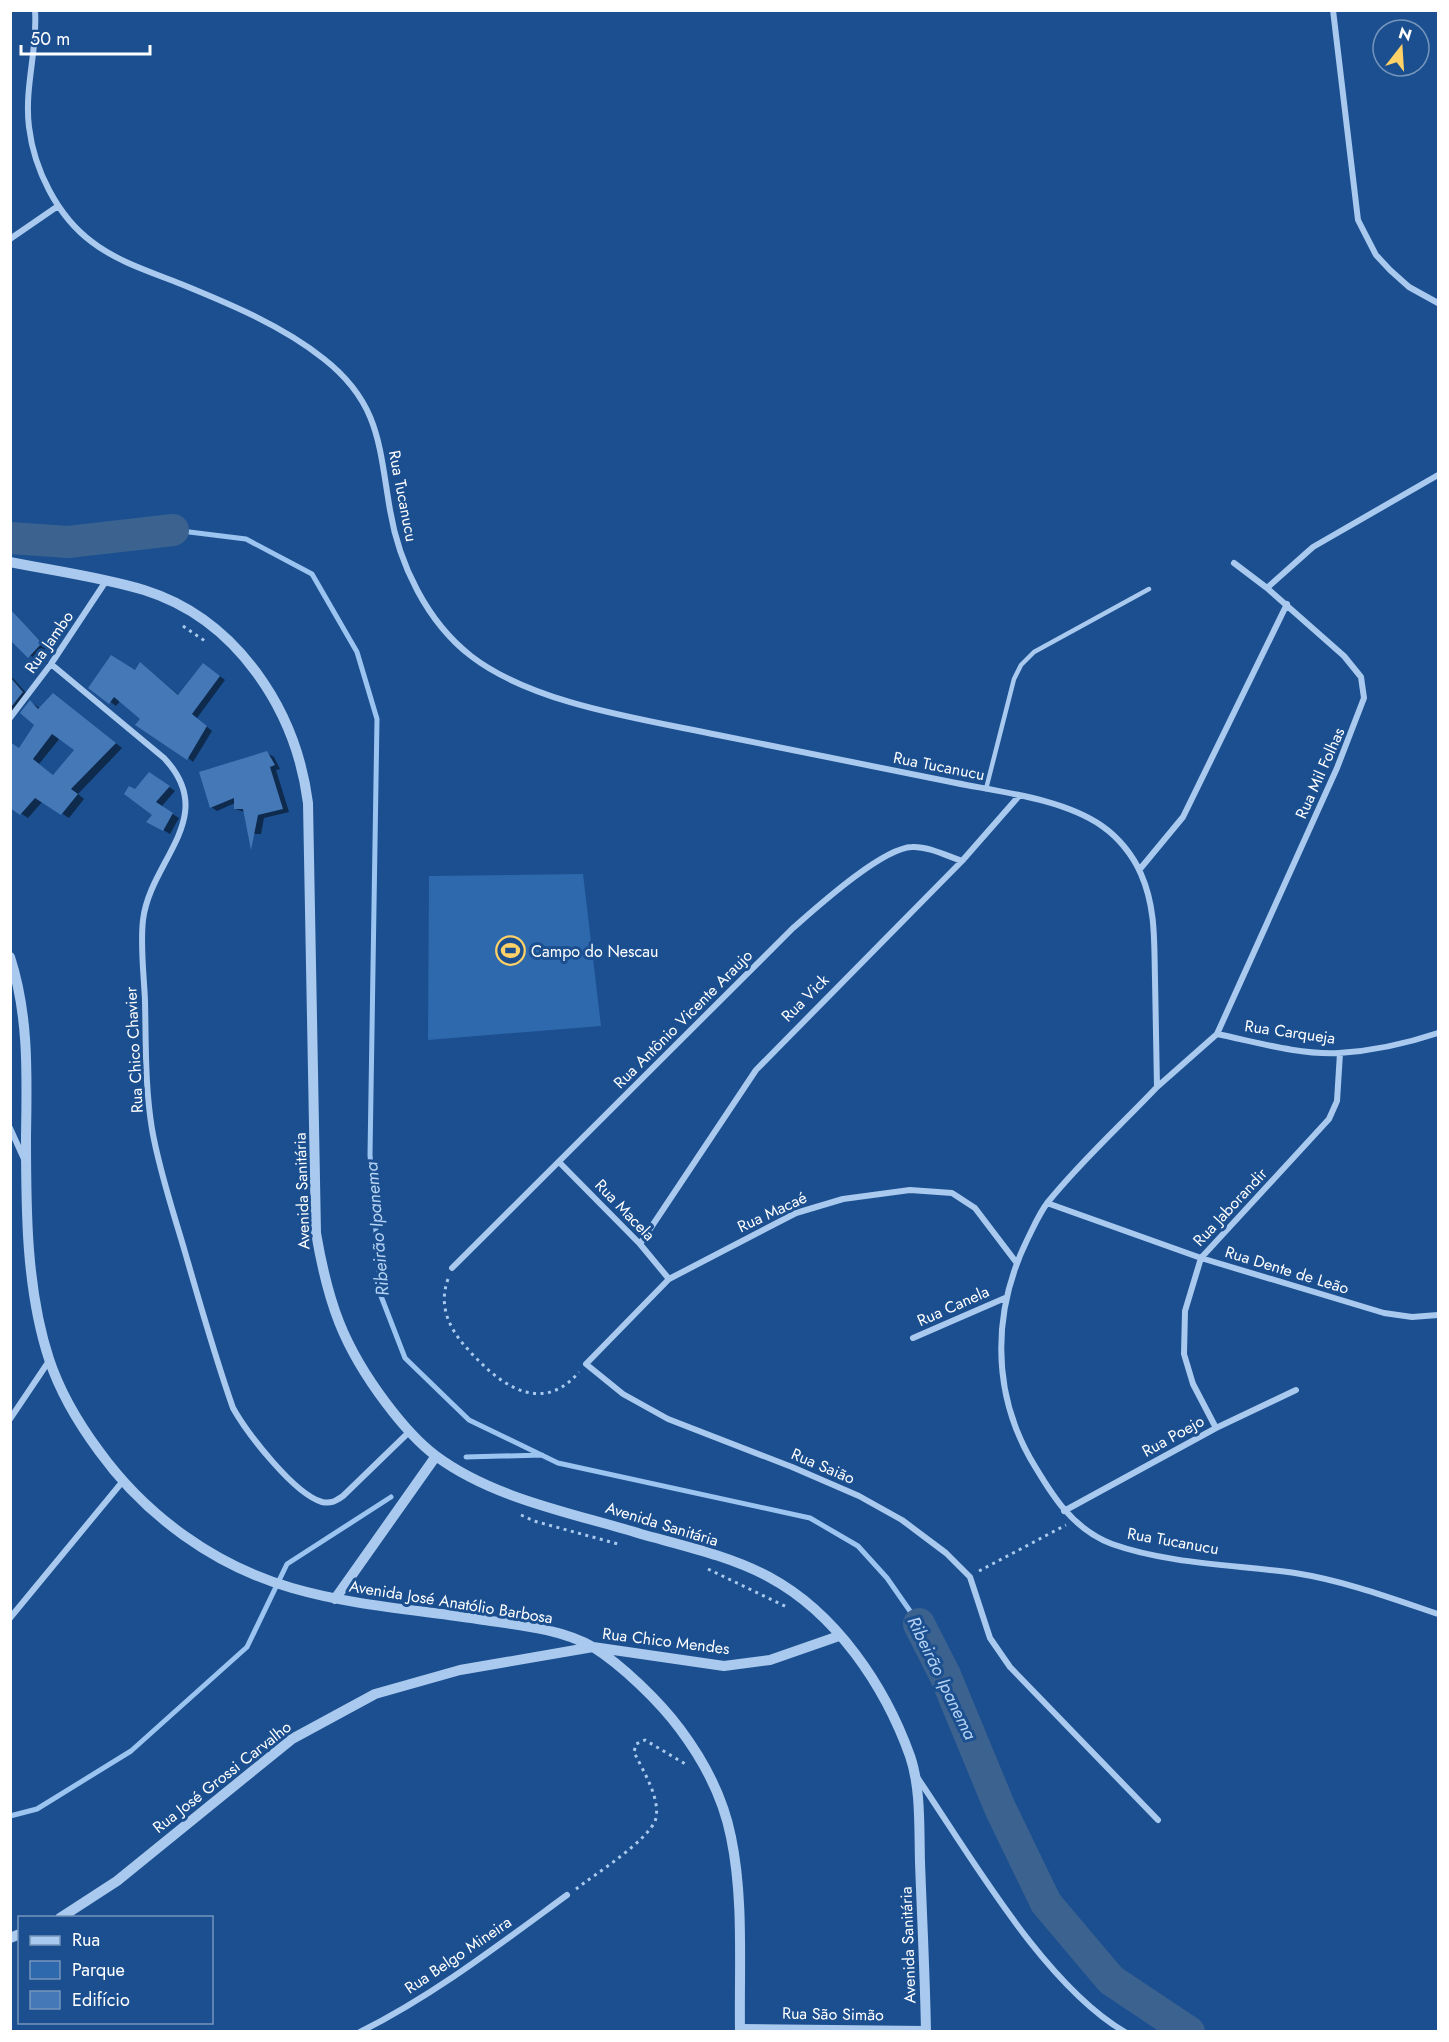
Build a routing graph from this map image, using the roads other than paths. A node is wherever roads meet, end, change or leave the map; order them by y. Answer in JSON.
{"nodes":[{"id":1,"x":35,"y":10,"type":"edge"},
{"id":2,"x":1333,"y":10,"type":"edge"},
{"id":3,"x":58,"y":206,"type":"junction"},
{"id":4,"x":10,"y":239,"type":"edge"},
{"id":5,"x":1438,"y":303,"type":"edge"},
{"id":6,"x":1438,"y":475,"type":"edge"},
{"id":7,"x":10,"y":562,"type":"edge"},
{"id":8,"x":1234,"y":563,"type":"dead end"},
{"id":9,"x":106,"y":580,"type":"junction"},
{"id":10,"x":1268,"y":588,"type":"junction"},
{"id":11,"x":1149,"y":589,"type":"dead end"},
{"id":12,"x":1287,"y":604,"type":"junction"},
{"id":13,"x":51,"y":664,"type":"junction"},
{"id":14,"x":10,"y":718,"type":"edge"},
{"id":15,"x":986,"y":789,"type":"junction"},
{"id":16,"x":1019,"y":796,"type":"junction"},
{"id":17,"x":962,"y":861,"type":"junction"},
{"id":18,"x":1140,"y":869,"type":"junction"},
{"id":19,"x":10,"y":957,"type":"edge"},
{"id":20,"x":1438,"y":1033,"type":"edge"},
{"id":21,"x":1217,"y":1034,"type":"junction"},
{"id":22,"x":1340,"y":1053,"type":"junction"},
{"id":23,"x":1157,"y":1087,"type":"junction"},
{"id":24,"x":10,"y":1128,"type":"edge"},
{"id":25,"x":26,"y":1162,"type":"junction"},
{"id":26,"x":559,"y":1162,"type":"junction"},
{"id":27,"x":1047,"y":1203,"type":"junction"},
{"id":28,"x":640,"y":1244,"type":"junction"},
{"id":29,"x":1201,"y":1258,"type":"junction"},
{"id":30,"x":1016,"y":1262,"type":"junction"},
{"id":31,"x":452,"y":1268,"type":"road end"},
{"id":32,"x":669,"y":1279,"type":"junction"},
{"id":33,"x":1005,"y":1298,"type":"junction"},
{"id":34,"x":1438,"y":1315,"type":"edge"},
{"id":35,"x":913,"y":1338,"type":"dead end"},
{"id":36,"x":50,"y":1360,"type":"junction"},
{"id":37,"x":586,"y":1364,"type":"joint"},
{"id":38,"x":1296,"y":1390,"type":"dead end"},
{"id":39,"x":10,"y":1419,"type":"edge"},
{"id":40,"x":1216,"y":1428,"type":"junction"},
{"id":41,"x":408,"y":1432,"type":"junction"},
{"id":42,"x":436,"y":1456,"type":"junction"},
{"id":43,"x":123,"y":1481,"type":"junction"},
{"id":44,"x":1064,"y":1511,"type":"junction"},
{"id":45,"x":335,"y":1599,"type":"junction"},
{"id":46,"x":1438,"y":1614,"type":"edge"},
{"id":47,"x":10,"y":1618,"type":"edge"},
{"id":48,"x":839,"y":1636,"type":"junction"},
{"id":49,"x":593,"y":1647,"type":"junction"},
{"id":50,"x":915,"y":1774,"type":"junction"},
{"id":51,"x":1158,"y":1820,"type":"dead end"},
{"id":52,"x":567,"y":1895,"type":"road end"},
{"id":53,"x":62,"y":1916,"type":"edge"},
{"id":54,"x":739,"y":2030,"type":"edge"},
{"id":55,"x":926,"y":2030,"type":"edge"},
{"id":56,"x":360,"y":2031,"type":"edge"},
{"id":57,"x":1125,"y":2031,"type":"edge"}],
"edges":[{"from":1,"to":3,"type":"street","name":"Rua Tucanucu"},
{"from":2,"to":5,"type":"street"},
{"from":3,"to":4,"type":"street"},
{"from":3,"to":15,"type":"street","name":"Rua Tucanucu"},
{"from":6,"to":10,"type":"street"},
{"from":7,"to":9,"type":"street","name":"Avenida Sanitária"},
{"from":8,"to":10,"type":"street","name":"Rua Mil Folhas"},
{"from":9,"to":13,"type":"street","name":"Rua Jambo"},
{"from":9,"to":41,"type":"street","name":"Avenida Sanitária"},
{"from":10,"to":12,"type":"street","name":"Rua Mil Folhas"},
{"from":11,"to":15,"type":"lane"},
{"from":12,"to":18,"type":"street"},
{"from":12,"to":21,"type":"street","name":"Rua Mil Folhas"},
{"from":13,"to":14,"type":"street","name":"Rua Jambo"},
{"from":13,"to":41,"type":"street","name":"Rua Chico Chavier"},
{"from":15,"to":16,"type":"street","name":"Rua Tucanucu"},
{"from":16,"to":17,"type":"street","name":"Rua Vick"},
{"from":16,"to":18,"type":"street","name":"Rua Tucanucu"},
{"from":17,"to":26,"type":"street","name":"Rua Antônio Vicente Araujo"},
{"from":17,"to":28,"type":"street","name":"Rua Vick"},
{"from":18,"to":23,"type":"street","name":"Rua Tucanucu"},
{"from":19,"to":25,"type":"street"},
{"from":20,"to":22,"type":"street","name":"Rua Carqueja"},
{"from":21,"to":22,"type":"street","name":"Rua Carqueja"},
{"from":21,"to":23,"type":"street"},
{"from":22,"to":29,"type":"street","name":"Rua Jaborandir"},
{"from":23,"to":27,"type":"street","name":"Rua Tucanucu"},
{"from":24,"to":25,"type":"street"},
{"from":25,"to":36,"type":"street"},
{"from":26,"to":28,"type":"street","name":"Rua Macela"},
{"from":26,"to":31,"type":"street","name":"Rua Antônio Vicente Araujo"},
{"from":27,"to":29,"type":"street","name":"Rua Dente de Leão"},
{"from":27,"to":30,"type":"street","name":"Rua Tucanucu"},
{"from":28,"to":32,"type":"street","name":"Rua Macela"},
{"from":29,"to":34,"type":"street","name":"Rua Dente de Leão"},
{"from":29,"to":40,"type":"street","name":"Rua Jaborandir"},
{"from":30,"to":32,"type":"street","name":"Rua Macaé"},
{"from":30,"to":33,"type":"street","name":"Rua Tucanucu"},
{"from":32,"to":37,"type":"street","name":"Rua Macaé"},
{"from":33,"to":35,"type":"street","name":"Rua Canela"},
{"from":33,"to":44,"type":"street","name":"Rua Tucanucu"},
{"from":36,"to":39,"type":"street"},
{"from":36,"to":43,"type":"street"},
{"from":37,"to":51,"type":"street","name":"Rua Saião"},
{"from":38,"to":40,"type":"street","name":"Rua Poejo"},
{"from":40,"to":44,"type":"street","name":"Rua Poejo"},
{"from":41,"to":42,"type":"street","name":"Avenida Sanitária"},
{"from":42,"to":45,"type":"street","name":"Avenida José Anatólio Barbosa"},
{"from":42,"to":48,"type":"street","name":"Avenida Sanitária"},
{"from":43,"to":45,"type":"street","name":"Avenida José Anatólio Barbosa"},
{"from":43,"to":47,"type":"street"},
{"from":44,"to":46,"type":"street","name":"Rua Tucanucu"},
{"from":45,"to":49,"type":"street","name":"Avenida José Anatólio Barbosa"},
{"from":48,"to":49,"type":"street","name":"Rua Chico Mendes"},
{"from":48,"to":50,"type":"street","name":"Avenida Sanitária"},
{"from":49,"to":53,"type":"street","name":"Rua José Grossi Carvalho"},
{"from":49,"to":54,"type":"street","name":"Avenida José Anatólio Barbosa"},
{"from":50,"to":55,"type":"street","name":"Avenida Sanitária"},
{"from":50,"to":57,"type":"street"},
{"from":52,"to":56,"type":"street","name":"Rua Belgo Mineira"},
{"from":54,"to":55,"type":"street","name":"Rua São Simão"}]}
